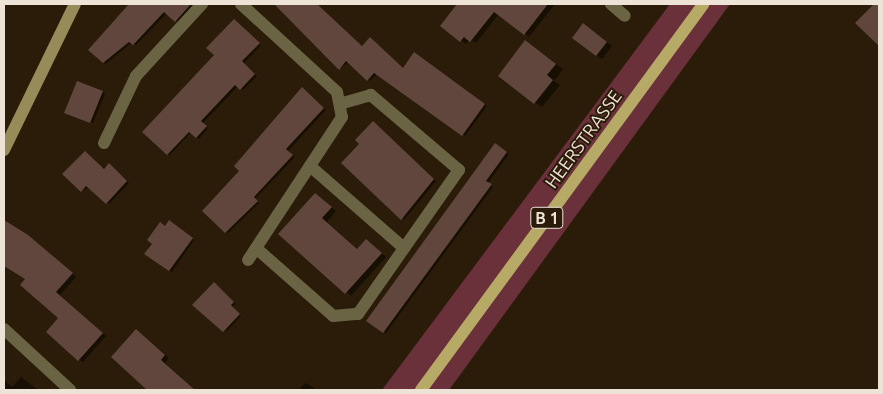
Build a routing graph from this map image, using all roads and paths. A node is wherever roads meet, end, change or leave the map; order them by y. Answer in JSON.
{"nodes":[{"id":1,"x":75,"y":4,"type":"edge"},
{"id":2,"x":202,"y":4,"type":"edge"},
{"id":3,"x":241,"y":4,"type":"edge"},
{"id":4,"x":611,"y":4,"type":"edge"},
{"id":5,"x":703,"y":4,"type":"edge"},
{"id":6,"x":626,"y":16,"type":"dead end"},
{"id":7,"x":340,"y":104,"type":"junction"},
{"id":8,"x":104,"y":143,"type":"dead end"},
{"id":9,"x":4,"y":150,"type":"edge"},
{"id":10,"x":310,"y":166,"type":"junction"},
{"id":11,"x":256,"y":248,"type":"junction"},
{"id":12,"x":404,"y":248,"type":"junction"},
{"id":13,"x":248,"y":260,"type":"dead end"},
{"id":14,"x":4,"y":329,"type":"edge"},
{"id":15,"x":70,"y":390,"type":"edge"},
{"id":16,"x":420,"y":390,"type":"edge"}],
"edges":[{"from":1,"to":9,"type":"street"},
{"from":2,"to":8,"type":"street"},
{"from":3,"to":7,"type":"street"},
{"from":4,"to":6,"type":"street"},
{"from":5,"to":16,"type":"main road","name":"HEERSTRASSE","number":"B 1"},
{"from":7,"to":10,"type":"street"},
{"from":7,"to":12,"type":"street"},
{"from":10,"to":11,"type":"street"},
{"from":10,"to":12,"type":"street"},
{"from":11,"to":12,"type":"street"},
{"from":11,"to":13,"type":"street"},
{"from":14,"to":15,"type":"street"}]}
